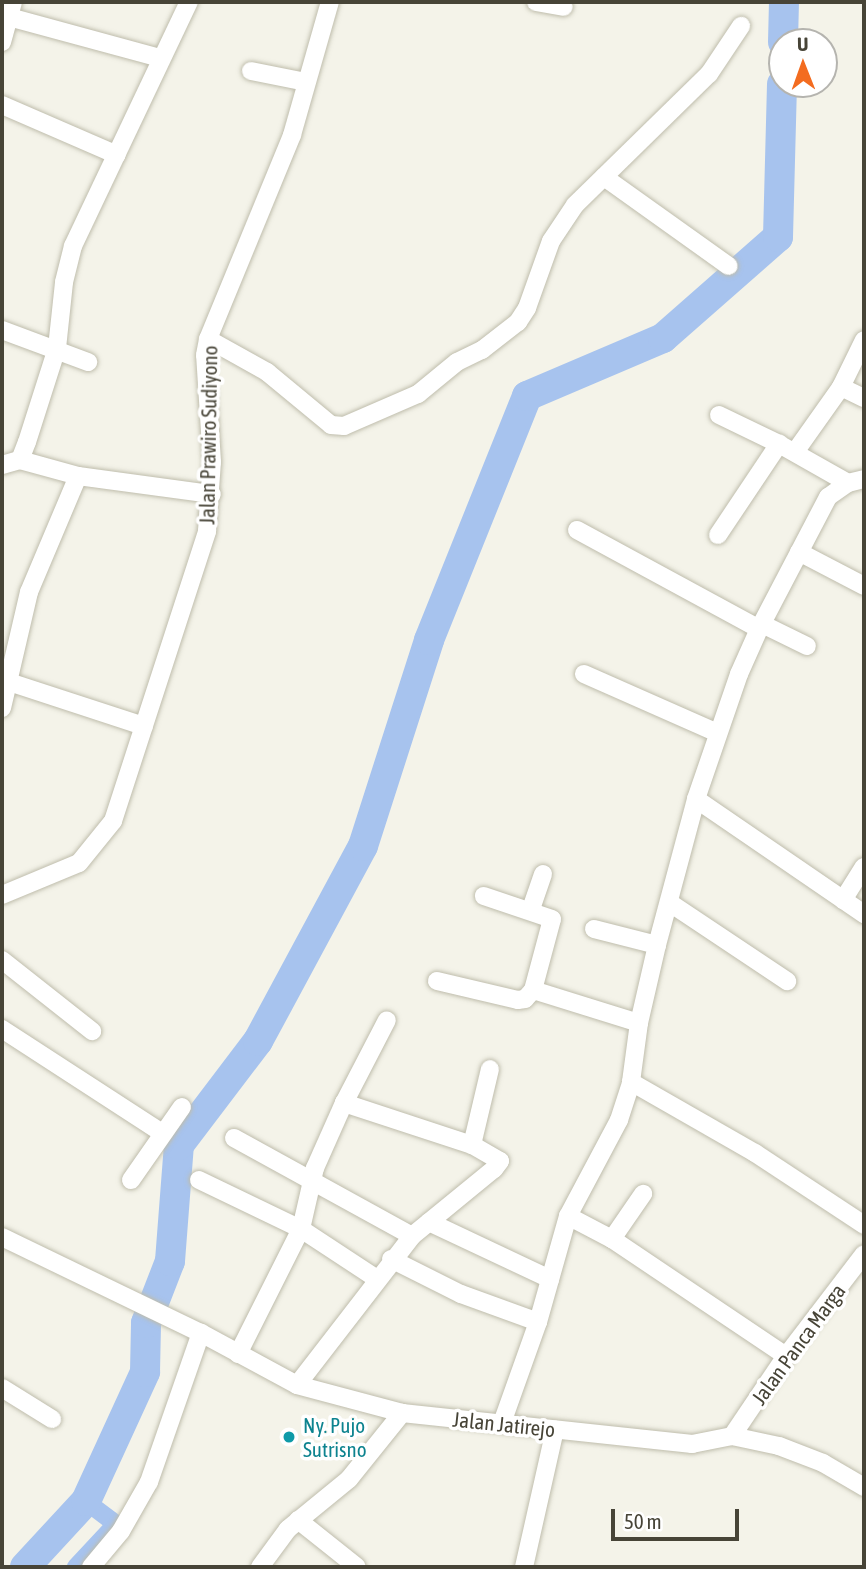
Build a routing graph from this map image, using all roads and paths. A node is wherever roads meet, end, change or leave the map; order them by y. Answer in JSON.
{"nodes":[{"id":1,"x":189,"y":2,"type":"edge"},
{"id":2,"x":330,"y":2,"type":"edge"},
{"id":3,"x":536,"y":2,"type":"edge"},
{"id":4,"x":564,"y":8,"type":"dead end"},
{"id":5,"x":11,"y":10,"type":"edge"},
{"id":6,"x":741,"y":26,"type":"dead end"},
{"id":7,"x":2,"y":42,"type":"edge"},
{"id":8,"x":160,"y":58,"type":"junction"},
{"id":9,"x":251,"y":71,"type":"dead end"},
{"id":10,"x":306,"y":82,"type":"junction"},
{"id":11,"x":2,"y":105,"type":"edge"},
{"id":12,"x":117,"y":155,"type":"junction"},
{"id":13,"x":604,"y":177,"type":"junction"},
{"id":14,"x":729,"y":266,"type":"dead end"},
{"id":15,"x":2,"y":330,"type":"edge"},
{"id":16,"x":208,"y":339,"type":"junction"},
{"id":17,"x":864,"y":341,"type":"edge"},
{"id":18,"x":57,"y":348,"type":"junction"},
{"id":19,"x":88,"y":362,"type":"dead end"},
{"id":20,"x":841,"y":387,"type":"junction"},
{"id":21,"x":864,"y":398,"type":"edge"},
{"id":22,"x":719,"y":415,"type":"dead end"},
{"id":23,"x":787,"y":448,"type":"junction"},
{"id":24,"x":20,"y":460,"type":"junction"},
{"id":25,"x":2,"y":466,"type":"edge"},
{"id":26,"x":78,"y":476,"type":"junction"},
{"id":27,"x":856,"y":481,"type":"edge"},
{"id":28,"x":212,"y":494,"type":"junction"},
{"id":29,"x":577,"y":530,"type":"dead end"},
{"id":30,"x":718,"y":535,"type":"dead end"},
{"id":31,"x":799,"y":552,"type":"junction"},
{"id":32,"x":864,"y":586,"type":"edge"},
{"id":33,"x":760,"y":626,"type":"junction"},
{"id":34,"x":807,"y":646,"type":"dead end"},
{"id":35,"x":584,"y":674,"type":"dead end"},
{"id":36,"x":9,"y":682,"type":"junction"},
{"id":37,"x":2,"y":708,"type":"edge"},
{"id":38,"x":144,"y":726,"type":"junction"},
{"id":39,"x":718,"y":733,"type":"junction"},
{"id":40,"x":696,"y":799,"type":"junction"},
{"id":41,"x":864,"y":867,"type":"edge"},
{"id":42,"x":543,"y":874,"type":"dead end"},
{"id":43,"x":2,"y":895,"type":"edge"},
{"id":44,"x":484,"y":896,"type":"dead end"},
{"id":45,"x":843,"y":900,"type":"junction"},
{"id":46,"x":670,"y":903,"type":"junction"},
{"id":47,"x":531,"y":909,"type":"junction"},
{"id":48,"x":864,"y":914,"type":"edge"},
{"id":49,"x":594,"y":929,"type":"dead end"},
{"id":50,"x":657,"y":944,"type":"junction"},
{"id":51,"x":2,"y":960,"type":"edge"},
{"id":52,"x":437,"y":981,"type":"dead end"},
{"id":53,"x":787,"y":981,"type":"dead end"},
{"id":54,"x":533,"y":990,"type":"junction"},
{"id":55,"x":387,"y":1020,"type":"dead end"},
{"id":56,"x":639,"y":1023,"type":"junction"},
{"id":57,"x":2,"y":1029,"type":"edge"},
{"id":58,"x":92,"y":1031,"type":"dead end"},
{"id":59,"x":490,"y":1069,"type":"dead end"},
{"id":60,"x":631,"y":1082,"type":"junction"},
{"id":61,"x":344,"y":1103,"type":"junction"},
{"id":62,"x":182,"y":1107,"type":"dead end"},
{"id":63,"x":162,"y":1133,"type":"junction"},
{"id":64,"x":234,"y":1138,"type":"dead end"},
{"id":65,"x":472,"y":1145,"type":"junction"},
{"id":66,"x":131,"y":1180,"type":"dead end"},
{"id":67,"x":199,"y":1180,"type":"dead end"},
{"id":68,"x":312,"y":1180,"type":"junction"},
{"id":69,"x":643,"y":1194,"type":"dead end"},
{"id":70,"x":568,"y":1216,"type":"junction"},
{"id":71,"x":429,"y":1222,"type":"junction"},
{"id":72,"x":864,"y":1225,"type":"edge"},
{"id":73,"x":300,"y":1229,"type":"junction"},
{"id":74,"x":412,"y":1236,"type":"junction"},
{"id":75,"x":2,"y":1237,"type":"edge"},
{"id":76,"x":612,"y":1239,"type":"junction"},
{"id":77,"x":864,"y":1254,"type":"edge"},
{"id":78,"x":391,"y":1259,"type":"junction"},
{"id":79,"x":377,"y":1279,"type":"junction"},
{"id":80,"x":550,"y":1279,"type":"junction"},
{"id":81,"x":538,"y":1322,"type":"junction"},
{"id":82,"x":201,"y":1333,"type":"junction"},
{"id":83,"x":238,"y":1354,"type":"junction"},
{"id":84,"x":786,"y":1356,"type":"junction"},
{"id":85,"x":297,"y":1385,"type":"junction"},
{"id":86,"x":2,"y":1388,"type":"edge"},
{"id":87,"x":402,"y":1413,"type":"junction"},
{"id":88,"x":52,"y":1419,"type":"dead end"},
{"id":89,"x":502,"y":1423,"type":"junction"},
{"id":90,"x":555,"y":1429,"type":"junction"},
{"id":91,"x":732,"y":1436,"type":"junction"},
{"id":92,"x":864,"y":1487,"type":"edge"},
{"id":93,"x":298,"y":1520,"type":"junction"},
{"id":94,"x":92,"y":1567,"type":"edge"},
{"id":95,"x":260,"y":1567,"type":"edge"},
{"id":96,"x":356,"y":1567,"type":"edge"},
{"id":97,"x":524,"y":1567,"type":"edge"}],
"edges":[{"from":1,"to":8,"type":"street"},
{"from":2,"to":10,"type":"street","name":"Jalan Prawiro Sudiyono"},
{"from":3,"to":4,"type":"street"},
{"from":5,"to":7,"type":"street"},
{"from":5,"to":8,"type":"street"},
{"from":6,"to":13,"type":"street"},
{"from":8,"to":12,"type":"street"},
{"from":9,"to":10,"type":"street"},
{"from":10,"to":16,"type":"street","name":"Jalan Prawiro Sudiyono"},
{"from":11,"to":12,"type":"street"},
{"from":12,"to":18,"type":"street"},
{"from":13,"to":14,"type":"street"},
{"from":13,"to":16,"type":"street"},
{"from":15,"to":18,"type":"street"},
{"from":16,"to":28,"type":"street","name":"Jalan Prawiro Sudiyono"},
{"from":17,"to":20,"type":"street"},
{"from":18,"to":19,"type":"street"},
{"from":18,"to":24,"type":"street"},
{"from":20,"to":21,"type":"street"},
{"from":20,"to":23,"type":"street"},
{"from":22,"to":23,"type":"street"},
{"from":23,"to":27,"type":"street"},
{"from":23,"to":30,"type":"street"},
{"from":24,"to":25,"type":"street"},
{"from":24,"to":26,"type":"street"},
{"from":26,"to":28,"type":"street"},
{"from":26,"to":36,"type":"street"},
{"from":27,"to":31,"type":"street"},
{"from":28,"to":38,"type":"street","name":"Jalan Prawiro Sudiyono"},
{"from":29,"to":33,"type":"street"},
{"from":31,"to":32,"type":"street"},
{"from":31,"to":33,"type":"street"},
{"from":33,"to":34,"type":"street"},
{"from":33,"to":39,"type":"street"},
{"from":35,"to":39,"type":"street"},
{"from":36,"to":37,"type":"street"},
{"from":36,"to":38,"type":"street"},
{"from":38,"to":43,"type":"street","name":"Jalan Prawiro Sudiyono"},
{"from":39,"to":40,"type":"street"},
{"from":40,"to":45,"type":"street"},
{"from":40,"to":46,"type":"street"},
{"from":41,"to":45,"type":"street"},
{"from":42,"to":47,"type":"street"},
{"from":44,"to":47,"type":"street"},
{"from":45,"to":48,"type":"street"},
{"from":46,"to":50,"type":"street"},
{"from":46,"to":53,"type":"street"},
{"from":47,"to":54,"type":"street"},
{"from":49,"to":50,"type":"street"},
{"from":50,"to":56,"type":"street"},
{"from":51,"to":58,"type":"street"},
{"from":52,"to":54,"type":"street"},
{"from":54,"to":56,"type":"street"},
{"from":55,"to":61,"type":"street"},
{"from":56,"to":60,"type":"street"},
{"from":57,"to":63,"type":"street"},
{"from":59,"to":65,"type":"street"},
{"from":60,"to":70,"type":"street"},
{"from":60,"to":72,"type":"street"},
{"from":61,"to":65,"type":"street"},
{"from":61,"to":68,"type":"street"},
{"from":62,"to":63,"type":"street"},
{"from":63,"to":66,"type":"street"},
{"from":64,"to":68,"type":"street"},
{"from":65,"to":71,"type":"street"},
{"from":67,"to":73,"type":"street"},
{"from":68,"to":73,"type":"street"},
{"from":68,"to":74,"type":"street"},
{"from":69,"to":76,"type":"street"},
{"from":70,"to":76,"type":"street"},
{"from":70,"to":80,"type":"street"},
{"from":71,"to":74,"type":"street"},
{"from":71,"to":80,"type":"street"},
{"from":73,"to":79,"type":"street"},
{"from":73,"to":83,"type":"street"},
{"from":74,"to":78,"type":"street"},
{"from":75,"to":82,"type":"street","name":"Jalan Jatirejo"},
{"from":76,"to":84,"type":"street"},
{"from":77,"to":84,"type":"street","name":"Jalan Panca Marga"},
{"from":78,"to":79,"type":"street"},
{"from":78,"to":81,"type":"street"},
{"from":79,"to":85,"type":"street"},
{"from":80,"to":81,"type":"street"},
{"from":81,"to":89,"type":"street"},
{"from":82,"to":83,"type":"street","name":"Jalan Jatirejo"},
{"from":82,"to":94,"type":"street"},
{"from":83,"to":85,"type":"street","name":"Jalan Jatirejo"},
{"from":84,"to":91,"type":"street","name":"Jalan Panca Marga"},
{"from":85,"to":87,"type":"street","name":"Jalan Jatirejo"},
{"from":86,"to":88,"type":"street"},
{"from":87,"to":89,"type":"street","name":"Jalan Jatirejo"},
{"from":87,"to":93,"type":"street"},
{"from":89,"to":90,"type":"street","name":"Jalan Jatirejo"},
{"from":90,"to":91,"type":"street","name":"Jalan Jatirejo"},
{"from":90,"to":97,"type":"street"},
{"from":91,"to":92,"type":"street","name":"Jalan Jatirejo"},
{"from":93,"to":95,"type":"street"},
{"from":93,"to":96,"type":"street"}]}
